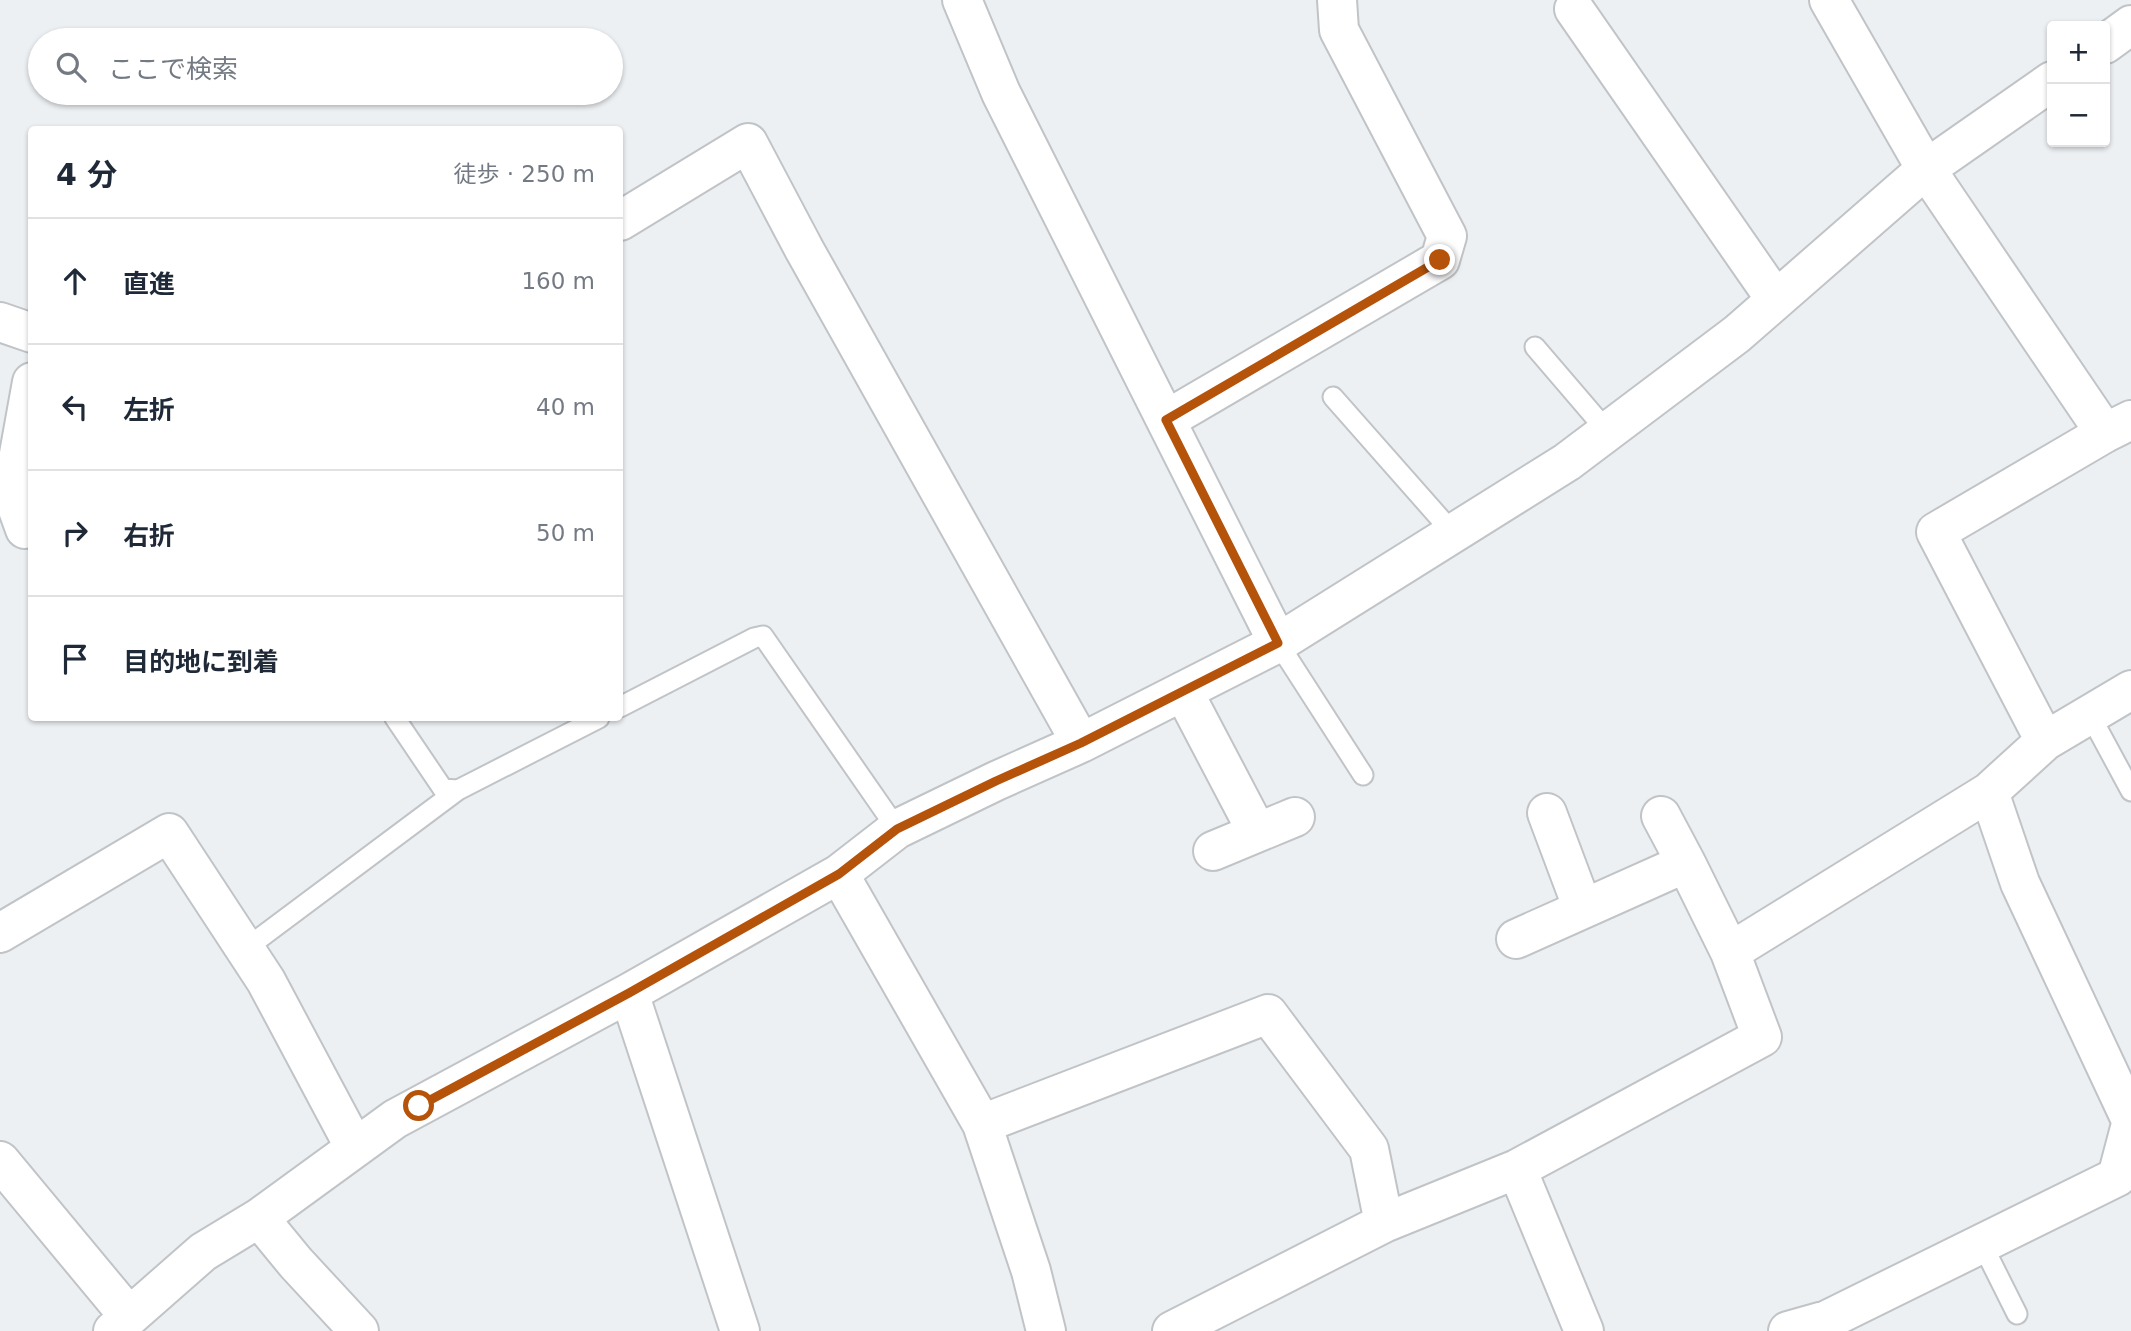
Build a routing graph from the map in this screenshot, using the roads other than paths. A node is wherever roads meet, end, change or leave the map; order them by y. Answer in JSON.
{"nodes":[{"id":1,"x":962,"y":0,"type":"edge"},
{"id":2,"x":1337,"y":0,"type":"edge"},
{"id":3,"x":1829,"y":0,"type":"edge"},
{"id":4,"x":2126,"y":0,"type":"edge"},
{"id":5,"x":2131,"y":8,"type":"edge"},
{"id":6,"x":1570,"y":11,"type":"edge"},
{"id":7,"x":2131,"y":25,"type":"edge"},
{"id":8,"x":2110,"y":40,"type":"edge"},
{"id":9,"x":2048,"y":84,"type":"edge"},
{"id":10,"x":1926,"y":169,"type":"junction"},
{"id":11,"x":623,"y":219,"type":"edge"},
{"id":12,"x":1776,"y":300,"type":"junction"},
{"id":13,"x":0,"y":323,"type":"edge"},
{"id":14,"x":28,"y":332,"type":"edge"},
{"id":15,"x":1535,"y":347,"type":"dead end"},
{"id":16,"x":1333,"y":397,"type":"dead end"},
{"id":17,"x":28,"y":404,"type":"edge"},
{"id":18,"x":1166,"y":420,"type":"junction"},
{"id":19,"x":2118,"y":427,"type":"edge"},
{"id":20,"x":1608,"y":431,"type":"junction"},
{"id":21,"x":19,"y":533,"type":"edge"},
{"id":22,"x":1453,"y":533,"type":"junction"},
{"id":23,"x":1278,"y":643,"type":"junction"},
{"id":24,"x":2131,"y":690,"type":"edge"},
{"id":25,"x":1183,"y":691,"type":"junction"},
{"id":26,"x":623,"y":705,"type":"edge"},
{"id":27,"x":2090,"y":715,"type":"junction"},
{"id":28,"x":397,"y":721,"type":"edge"},
{"id":29,"x":593,"y":721,"type":"edge"},
{"id":30,"x":2045,"y":741,"type":"junction"},
{"id":31,"x":1081,"y":743,"type":"junction"},
{"id":32,"x":1363,"y":775,"type":"dead end"},
{"id":33,"x":458,"y":790,"type":"junction"},
{"id":34,"x":2131,"y":791,"type":"edge"},
{"id":35,"x":1989,"y":792,"type":"junction"},
{"id":36,"x":1547,"y":813,"type":"dead end"},
{"id":37,"x":1661,"y":816,"type":"dead end"},
{"id":38,"x":1295,"y":817,"type":"dead end"},
{"id":39,"x":897,"y":829,"type":"junction"},
{"id":40,"x":1257,"y":832,"type":"junction"},
{"id":41,"x":1213,"y":851,"type":"dead end"},
{"id":42,"x":1686,"y":863,"type":"junction"},
{"id":43,"x":839,"y":874,"type":"junction"},
{"id":44,"x":1583,"y":909,"type":"junction"},
{"id":45,"x":0,"y":933,"type":"edge"},
{"id":46,"x":1516,"y":939,"type":"dead end"},
{"id":47,"x":245,"y":949,"type":"junction"},
{"id":48,"x":1730,"y":951,"type":"junction"},
{"id":49,"x":629,"y":993,"type":"junction"},
{"id":50,"x":2131,"y":1122,"type":"edge"},
{"id":51,"x":982,"y":1124,"type":"junction"},
{"id":52,"x":355,"y":1148,"type":"junction"},
{"id":53,"x":0,"y":1161,"type":"edge"},
{"id":54,"x":1517,"y":1169,"type":"junction"},
{"id":55,"x":259,"y":1218,"type":"junction"},
{"id":56,"x":1384,"y":1223,"type":"junction"},
{"id":57,"x":1982,"y":1244,"type":"junction"},
{"id":58,"x":2017,"y":1314,"type":"dead end"},
{"id":59,"x":120,"y":1323,"type":"edge"},
{"id":60,"x":359,"y":1331,"type":"edge"},
{"id":61,"x":740,"y":1331,"type":"edge"},
{"id":62,"x":1046,"y":1331,"type":"edge"},
{"id":63,"x":1172,"y":1331,"type":"edge"},
{"id":64,"x":1584,"y":1331,"type":"edge"},
{"id":65,"x":1788,"y":1331,"type":"edge"}],
"edges":[{"from":1,"to":18,"type":"street"},
{"from":2,"to":18,"type":"street"},
{"from":3,"to":10,"type":"street"},
{"from":4,"to":5,"type":"street"},
{"from":6,"to":12,"type":"street"},
{"from":7,"to":8,"type":"street"},
{"from":9,"to":10,"type":"street"},
{"from":10,"to":12,"type":"street"},
{"from":10,"to":19,"type":"street"},
{"from":11,"to":31,"type":"street"},
{"from":12,"to":20,"type":"street"},
{"from":13,"to":14,"type":"street"},
{"from":15,"to":20,"type":"lane"},
{"from":16,"to":22,"type":"lane"},
{"from":17,"to":21,"type":"street"},
{"from":18,"to":23,"type":"street"},
{"from":19,"to":30,"type":"street"},
{"from":20,"to":22,"type":"street"},
{"from":22,"to":23,"type":"street"},
{"from":23,"to":25,"type":"street"},
{"from":23,"to":32,"type":"lane"},
{"from":24,"to":27,"type":"street"},
{"from":25,"to":31,"type":"street"},
{"from":25,"to":40,"type":"street"},
{"from":26,"to":39,"type":"lane"},
{"from":27,"to":30,"type":"street"},
{"from":27,"to":34,"type":"lane"},
{"from":28,"to":33,"type":"lane"},
{"from":29,"to":33,"type":"lane"},
{"from":30,"to":35,"type":"street"},
{"from":31,"to":39,"type":"street"},
{"from":33,"to":47,"type":"lane"},
{"from":35,"to":48,"type":"street"},
{"from":35,"to":50,"type":"street"},
{"from":36,"to":44,"type":"street"},
{"from":37,"to":42,"type":"street"},
{"from":38,"to":40,"type":"street"},
{"from":39,"to":43,"type":"street"},
{"from":40,"to":41,"type":"street"},
{"from":42,"to":44,"type":"street"},
{"from":42,"to":48,"type":"street"},
{"from":43,"to":49,"type":"street"},
{"from":43,"to":51,"type":"street"},
{"from":44,"to":46,"type":"street"},
{"from":45,"to":47,"type":"street"},
{"from":47,"to":52,"type":"street"},
{"from":48,"to":54,"type":"street"},
{"from":49,"to":52,"type":"street"},
{"from":49,"to":61,"type":"street"},
{"from":50,"to":57,"type":"street"},
{"from":51,"to":56,"type":"street"},
{"from":51,"to":62,"type":"street"},
{"from":52,"to":55,"type":"street"},
{"from":53,"to":59,"type":"street"},
{"from":54,"to":56,"type":"street"},
{"from":54,"to":64,"type":"street"},
{"from":55,"to":59,"type":"street"},
{"from":55,"to":60,"type":"street"},
{"from":56,"to":63,"type":"street"},
{"from":57,"to":58,"type":"lane"},
{"from":57,"to":65,"type":"street"}]}
